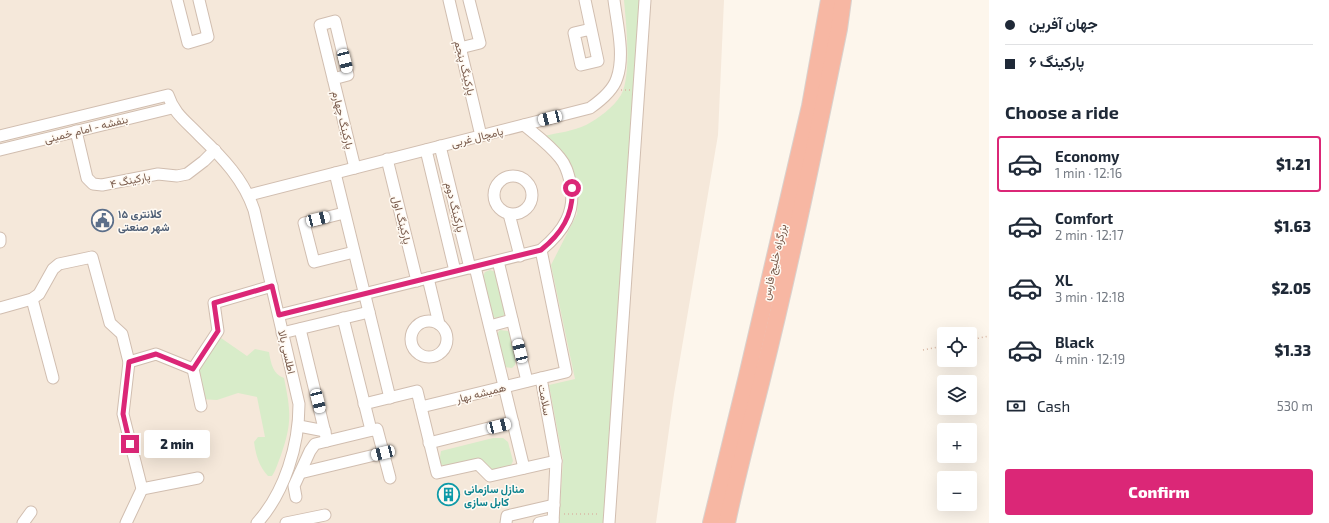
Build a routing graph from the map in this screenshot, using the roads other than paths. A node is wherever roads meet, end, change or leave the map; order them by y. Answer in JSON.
{"nodes":[{"id":1,"x":177,"y":0,"type":"edge"},
{"id":2,"x":199,"y":0,"type":"edge"},
{"id":3,"x":449,"y":0,"type":"edge"},
{"id":4,"x":469,"y":0,"type":"edge"},
{"id":5,"x":584,"y":0,"type":"edge"},
{"id":6,"x":614,"y":0,"type":"edge"},
{"id":7,"x":645,"y":0,"type":"edge"},
{"id":8,"x":829,"y":0,"type":"edge"},
{"id":9,"x":843,"y":0,"type":"edge"},
{"id":10,"x":591,"y":29,"type":"junction"},
{"id":11,"x":460,"y":48,"type":"junction"},
{"id":12,"x":333,"y":79,"type":"junction"},
{"id":13,"x":172,"y":108,"type":"junction"},
{"id":14,"x":524,"y":125,"type":"junction"},
{"id":15,"x":76,"y":131,"type":"junction"},
{"id":16,"x":0,"y":136,"type":"edge"},
{"id":17,"x":482,"y":136,"type":"junction"},
{"id":18,"x":440,"y":146,"type":"junction"},
{"id":19,"x":0,"y":150,"type":"edge"},
{"id":20,"x":215,"y":150,"type":"junction"},
{"id":21,"x":426,"y":150,"type":"junction"},
{"id":22,"x":387,"y":159,"type":"junction"},
{"id":23,"x":355,"y":168,"type":"junction"},
{"id":24,"x":335,"y":173,"type":"junction"},
{"id":25,"x":249,"y":195,"type":"junction"},
{"id":26,"x":455,"y":207,"type":"junction"},
{"id":27,"x":441,"y":211,"type":"junction"},
{"id":28,"x":344,"y":213,"type":"junction"},
{"id":29,"x":510,"y":214,"type":"dead end"},
{"id":30,"x":0,"y":238,"type":"edge"},
{"id":31,"x":0,"y":242,"type":"edge"},
{"id":32,"x":541,"y":250,"type":"junction"},
{"id":33,"x":354,"y":252,"type":"junction"},
{"id":34,"x":520,"y":256,"type":"junction"},
{"id":35,"x":498,"y":261,"type":"junction"},
{"id":36,"x":472,"y":267,"type":"junction"},
{"id":37,"x":456,"y":271,"type":"junction"},
{"id":38,"x":428,"y":278,"type":"junction"},
{"id":39,"x":417,"y":281,"type":"junction"},
{"id":40,"x":272,"y":286,"type":"junction"},
{"id":41,"x":364,"y":294,"type":"junction"},
{"id":42,"x":32,"y":298,"type":"junction"},
{"id":43,"x":0,"y":308,"type":"edge"},
{"id":44,"x":369,"y":312,"type":"junction"},
{"id":45,"x":279,"y":315,"type":"junction"},
{"id":46,"x":343,"y":318,"type":"junction"},
{"id":47,"x":512,"y":320,"type":"junction"},
{"id":48,"x":439,"y":324,"type":"dead end"},
{"id":49,"x":490,"y":326,"type":"junction"},
{"id":50,"x":300,"y":329,"type":"junction"},
{"id":51,"x":282,"y":333,"type":"junction"},
{"id":52,"x":129,"y":362,"type":"junction"},
{"id":53,"x":193,"y":369,"type":"junction"},
{"id":54,"x":52,"y":378,"type":"dead end"},
{"id":55,"x":541,"y":378,"type":"junction"},
{"id":56,"x":527,"y":381,"type":"junction"},
{"id":57,"x":504,"y":387,"type":"junction"},
{"id":58,"x":390,"y":398,"type":"junction"},
{"id":59,"x":364,"y":404,"type":"junction"},
{"id":60,"x":201,"y":406,"type":"dead end"},
{"id":61,"x":421,"y":407,"type":"junction"},
{"id":62,"x":513,"y":422,"type":"junction"},
{"id":63,"x":299,"y":426,"type":"junction"},
{"id":64,"x":371,"y":430,"type":"junction"},
{"id":65,"x":326,"y":436,"type":"junction"},
{"id":66,"x":430,"y":443,"type":"junction"},
{"id":67,"x":383,"y":453,"type":"junction"},
{"id":68,"x":556,"y":461,"type":"junction"},
{"id":69,"x":524,"y":468,"type":"junction"},
{"id":70,"x":300,"y":473,"type":"junction"},
{"id":71,"x":198,"y":478,"type":"dead end"},
{"id":72,"x":390,"y":478,"type":"dead end"},
{"id":73,"x":142,"y":489,"type":"junction"},
{"id":74,"x":296,"y":497,"type":"dead end"},
{"id":75,"x":554,"y":505,"type":"junction"},
{"id":76,"x":31,"y":512,"type":"dead end"},
{"id":77,"x":325,"y":515,"type":"dead end"},
{"id":78,"x":610,"y":518,"type":"edge"},
{"id":79,"x":506,"y":519,"type":"edge"},
{"id":80,"x":556,"y":519,"type":"edge"},
{"id":81,"x":23,"y":523,"type":"edge"},
{"id":82,"x":126,"y":523,"type":"edge"},
{"id":83,"x":257,"y":523,"type":"edge"},
{"id":84,"x":286,"y":523,"type":"edge"},
{"id":85,"x":539,"y":523,"type":"edge"},
{"id":86,"x":711,"y":523,"type":"edge"},
{"id":87,"x":727,"y":523,"type":"edge"}],
"edges":[{"from":1,"to":2,"type":"street"},
{"from":3,"to":11,"type":"street","name":"پارکینگ پنجم"},
{"from":4,"to":11,"type":"street"},
{"from":5,"to":10,"type":"street"},
{"from":6,"to":14,"type":"street","name":"پامچال غربی"},
{"from":7,"to":78,"type":"street"},
{"from":8,"to":86,"type":"highway","name":"بزرگراه خلیج فارس"},
{"from":9,"to":87,"type":"highway","name":"بزرگراه خلیج فارس"},
{"from":10,"to":10,"type":"street"},
{"from":11,"to":17,"type":"street","name":"پارکینگ پنجم"},
{"from":12,"to":12,"type":"street","name":"پارکینگ چهارم"},
{"from":12,"to":23,"type":"street","name":"پارکینگ چهارم"},
{"from":13,"to":15,"type":"street","name":"بنفشه - امام خمینی"},
{"from":13,"to":16,"type":"street","name":"بنفشه - امام خمینی"},
{"from":13,"to":20,"type":"street","name":"اطلسی بالا"},
{"from":14,"to":17,"type":"street","name":"پامچال غربی"},
{"from":14,"to":32,"type":"street"},
{"from":15,"to":19,"type":"street","name":"بنفشه - امام خمینی"},
{"from":15,"to":20,"type":"street","name":"پارکینگ ۴"},
{"from":17,"to":18,"type":"street","name":"پامچال غربی"},
{"from":18,"to":21,"type":"street","name":"پامچال غربی"},
{"from":18,"to":26,"type":"street","name":"پارکینگ دوم"},
{"from":20,"to":25,"type":"street","name":"اطلسی بالا"},
{"from":21,"to":22,"type":"street","name":"پامچال غربی"},
{"from":21,"to":27,"type":"street","name":"پارکینگ دوم"},
{"from":22,"to":23,"type":"street","name":"پامچال غربی"},
{"from":22,"to":39,"type":"street","name":"پارکینگ اول"},
{"from":23,"to":24,"type":"street","name":"پامچال غربی"},
{"from":24,"to":25,"type":"street","name":"پامچال غربی"},
{"from":24,"to":28,"type":"street"},
{"from":25,"to":40,"type":"street","name":"اطلسی بالا"},
{"from":26,"to":27,"type":"street"},
{"from":26,"to":36,"type":"street","name":"پارکینگ دوم"},
{"from":27,"to":37,"type":"street","name":"پارکینگ دوم"},
{"from":28,"to":33,"type":"street"},
{"from":28,"to":33,"type":"street"},
{"from":29,"to":34,"type":"street"},
{"from":30,"to":31,"type":"street"},
{"from":32,"to":34,"type":"street"},
{"from":32,"to":55,"type":"street","name":"سلامت"},
{"from":33,"to":41,"type":"street"},
{"from":34,"to":35,"type":"street"},
{"from":35,"to":36,"type":"street"},
{"from":35,"to":47,"type":"street"},
{"from":36,"to":37,"type":"street"},
{"from":36,"to":49,"type":"street","name":"پارکینگ دوم"},
{"from":37,"to":38,"type":"street"},
{"from":38,"to":39,"type":"street"},
{"from":38,"to":48,"type":"street"},
{"from":39,"to":41,"type":"street"},
{"from":40,"to":45,"type":"street","name":"اطلسی بالا"},
{"from":40,"to":53,"type":"street"},
{"from":41,"to":44,"type":"street"},
{"from":41,"to":45,"type":"street"},
{"from":42,"to":43,"type":"street"},
{"from":42,"to":52,"type":"street"},
{"from":42,"to":54,"type":"street"},
{"from":44,"to":46,"type":"street"},
{"from":44,"to":58,"type":"street"},
{"from":45,"to":51,"type":"street","name":"اطلسی بالا"},
{"from":46,"to":50,"type":"street"},
{"from":46,"to":59,"type":"street"},
{"from":47,"to":49,"type":"street"},
{"from":47,"to":56,"type":"street"},
{"from":49,"to":57,"type":"street","name":"پارکینگ دوم"},
{"from":50,"to":51,"type":"street"},
{"from":50,"to":65,"type":"street"},
{"from":51,"to":63,"type":"street","name":"اطلسی بالا"},
{"from":52,"to":53,"type":"street"},
{"from":52,"to":73,"type":"street"},
{"from":53,"to":60,"type":"street"},
{"from":55,"to":56,"type":"street","name":"همیشه بهار"},
{"from":55,"to":68,"type":"street","name":"سلامت"},
{"from":56,"to":57,"type":"street","name":"همیشه بهار"},
{"from":57,"to":61,"type":"street","name":"همیشه بهار"},
{"from":57,"to":62,"type":"street","name":"پارکینگ دوم"},
{"from":58,"to":59,"type":"street"},
{"from":58,"to":61,"type":"street"},
{"from":59,"to":64,"type":"street"},
{"from":61,"to":66,"type":"street"},
{"from":62,"to":66,"type":"street"},
{"from":62,"to":69,"type":"street","name":"پارکینگ دوم"},
{"from":63,"to":65,"type":"street"},
{"from":63,"to":83,"type":"street","name":"اطلسی بالا"},
{"from":64,"to":65,"type":"street"},
{"from":64,"to":67,"type":"street"},
{"from":65,"to":70,"type":"street"},
{"from":66,"to":69,"type":"street"},
{"from":67,"to":70,"type":"street"},
{"from":67,"to":72,"type":"street"},
{"from":68,"to":69,"type":"street"},
{"from":68,"to":75,"type":"street","name":"سلامت"},
{"from":70,"to":74,"type":"street"},
{"from":71,"to":73,"type":"street"},
{"from":73,"to":82,"type":"street"},
{"from":75,"to":79,"type":"street"},
{"from":75,"to":80,"type":"street","name":"سلامت"},
{"from":76,"to":81,"type":"street"},
{"from":77,"to":84,"type":"street"},
{"from":80,"to":85,"type":"street"}]}
